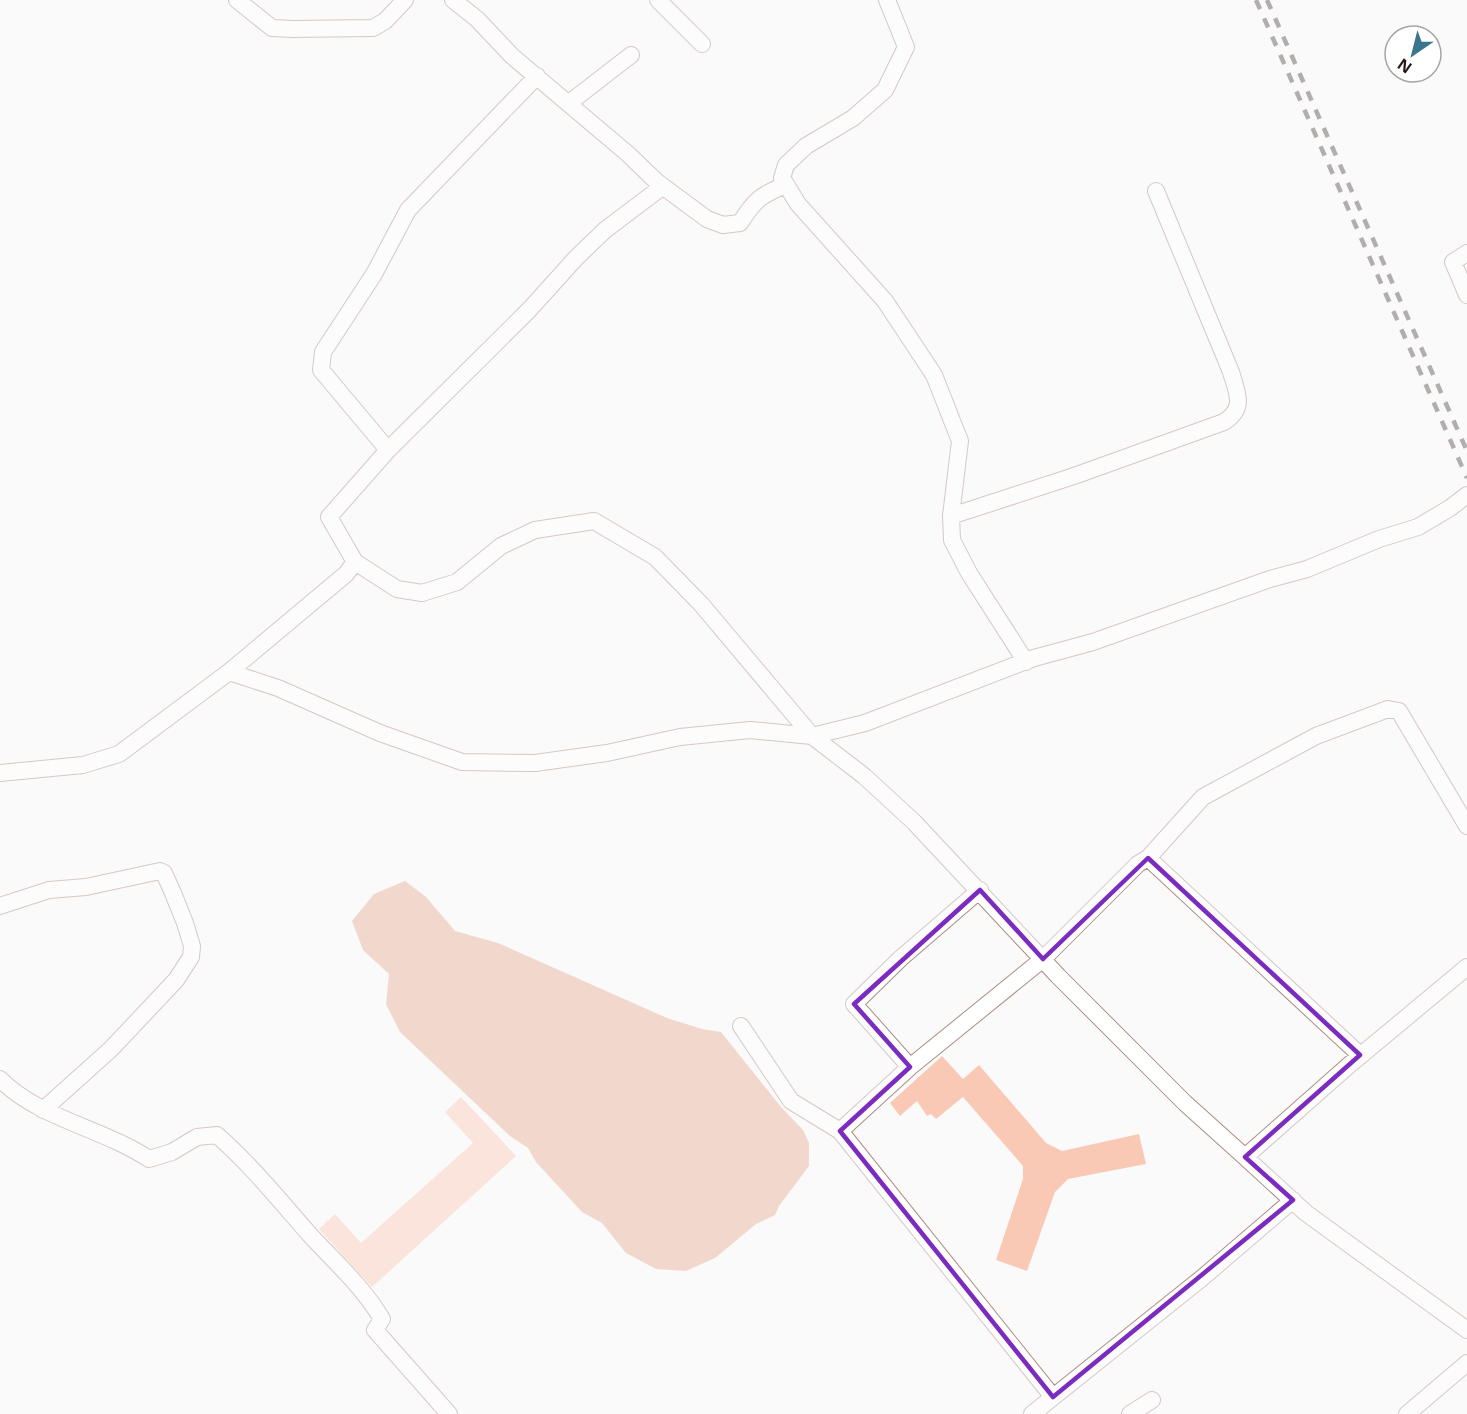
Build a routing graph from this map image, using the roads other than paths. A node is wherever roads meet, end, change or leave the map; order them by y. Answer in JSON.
{"nodes":[{"id":1,"x":237,"y":0,"type":"edge"},
{"id":2,"x":405,"y":0,"type":"edge"},
{"id":3,"x":453,"y":0,"type":"edge"},
{"id":4,"x":658,"y":0,"type":"edge"},
{"id":5,"x":887,"y":0,"type":"edge"},
{"id":6,"x":702,"y":44,"type":"dead end"},
{"id":7,"x":631,"y":55,"type":"dead end"},
{"id":8,"x":537,"y":76,"type":"junction"},
{"id":9,"x":569,"y":103,"type":"junction"},
{"id":10,"x":786,"y":185,"type":"junction"},
{"id":11,"x":662,"y":187,"type":"junction"},
{"id":12,"x":1156,"y":191,"type":"dead end"},
{"id":13,"x":1467,"y":253,"type":"edge"},
{"id":14,"x":1467,"y":295,"type":"edge"},
{"id":15,"x":388,"y":450,"type":"junction"},
{"id":16,"x":1467,"y":495,"type":"edge"},
{"id":17,"x":951,"y":516,"type":"junction"},
{"id":18,"x":355,"y":562,"type":"junction"},
{"id":19,"x":1026,"y":662,"type":"junction"},
{"id":20,"x":229,"y":672,"type":"junction"},
{"id":21,"x":812,"y":736,"type":"junction"},
{"id":22,"x":0,"y":773,"type":"edge"},
{"id":23,"x":1467,"y":826,"type":"edge"},
{"id":24,"x":1148,"y":858,"type":"junction"},
{"id":25,"x":980,"y":890,"type":"junction"},
{"id":26,"x":0,"y":906,"type":"edge"},
{"id":27,"x":1043,"y":959,"type":"junction"},
{"id":28,"x":1467,"y":967,"type":"edge"},
{"id":29,"x":741,"y":1026,"type":"dead end"},
{"id":30,"x":1360,"y":1055,"type":"junction"},
{"id":31,"x":910,"y":1067,"type":"junction"},
{"id":32,"x":0,"y":1079,"type":"edge"},
{"id":33,"x":43,"y":1110,"type":"junction"},
{"id":34,"x":840,"y":1131,"type":"junction"},
{"id":35,"x":1245,"y":1157,"type":"junction"},
{"id":36,"x":1293,"y":1200,"type":"junction"},
{"id":37,"x":1467,"y":1330,"type":"edge"},
{"id":38,"x":1467,"y":1363,"type":"edge"},
{"id":39,"x":1053,"y":1397,"type":"junction"},
{"id":40,"x":1152,"y":1400,"type":"dead end"},
{"id":41,"x":449,"y":1414,"type":"edge"},
{"id":42,"x":1033,"y":1414,"type":"edge"},
{"id":43,"x":1131,"y":1414,"type":"edge"},
{"id":44,"x":1408,"y":1414,"type":"edge"}],
"edges":[{"from":1,"to":2,"type":"street"},
{"from":3,"to":8,"type":"street"},
{"from":4,"to":6,"type":"street"},
{"from":5,"to":10,"type":"street"},
{"from":7,"to":9,"type":"street"},
{"from":8,"to":9,"type":"street"},
{"from":8,"to":15,"type":"street"},
{"from":9,"to":11,"type":"street"},
{"from":10,"to":11,"type":"street"},
{"from":10,"to":17,"type":"street"},
{"from":11,"to":15,"type":"street"},
{"from":12,"to":17,"type":"street"},
{"from":13,"to":14,"type":"street"},
{"from":15,"to":18,"type":"street"},
{"from":16,"to":19,"type":"street"},
{"from":17,"to":19,"type":"street"},
{"from":18,"to":20,"type":"street"},
{"from":18,"to":21,"type":"street"},
{"from":19,"to":21,"type":"street"},
{"from":20,"to":21,"type":"street"},
{"from":20,"to":22,"type":"street"},
{"from":21,"to":25,"type":"street"},
{"from":23,"to":24,"type":"street"},
{"from":24,"to":27,"type":"street"},
{"from":24,"to":30,"type":"street"},
{"from":25,"to":27,"type":"street"},
{"from":25,"to":31,"type":"street"},
{"from":26,"to":33,"type":"street"},
{"from":27,"to":31,"type":"street"},
{"from":27,"to":35,"type":"street"},
{"from":28,"to":30,"type":"street"},
{"from":29,"to":34,"type":"street"},
{"from":30,"to":35,"type":"street"},
{"from":31,"to":34,"type":"street"},
{"from":32,"to":33,"type":"street"},
{"from":33,"to":41,"type":"street"},
{"from":34,"to":39,"type":"street"},
{"from":35,"to":36,"type":"street"},
{"from":36,"to":37,"type":"street"},
{"from":36,"to":39,"type":"street"},
{"from":38,"to":44,"type":"street"},
{"from":39,"to":42,"type":"street"},
{"from":40,"to":43,"type":"street"}]}
